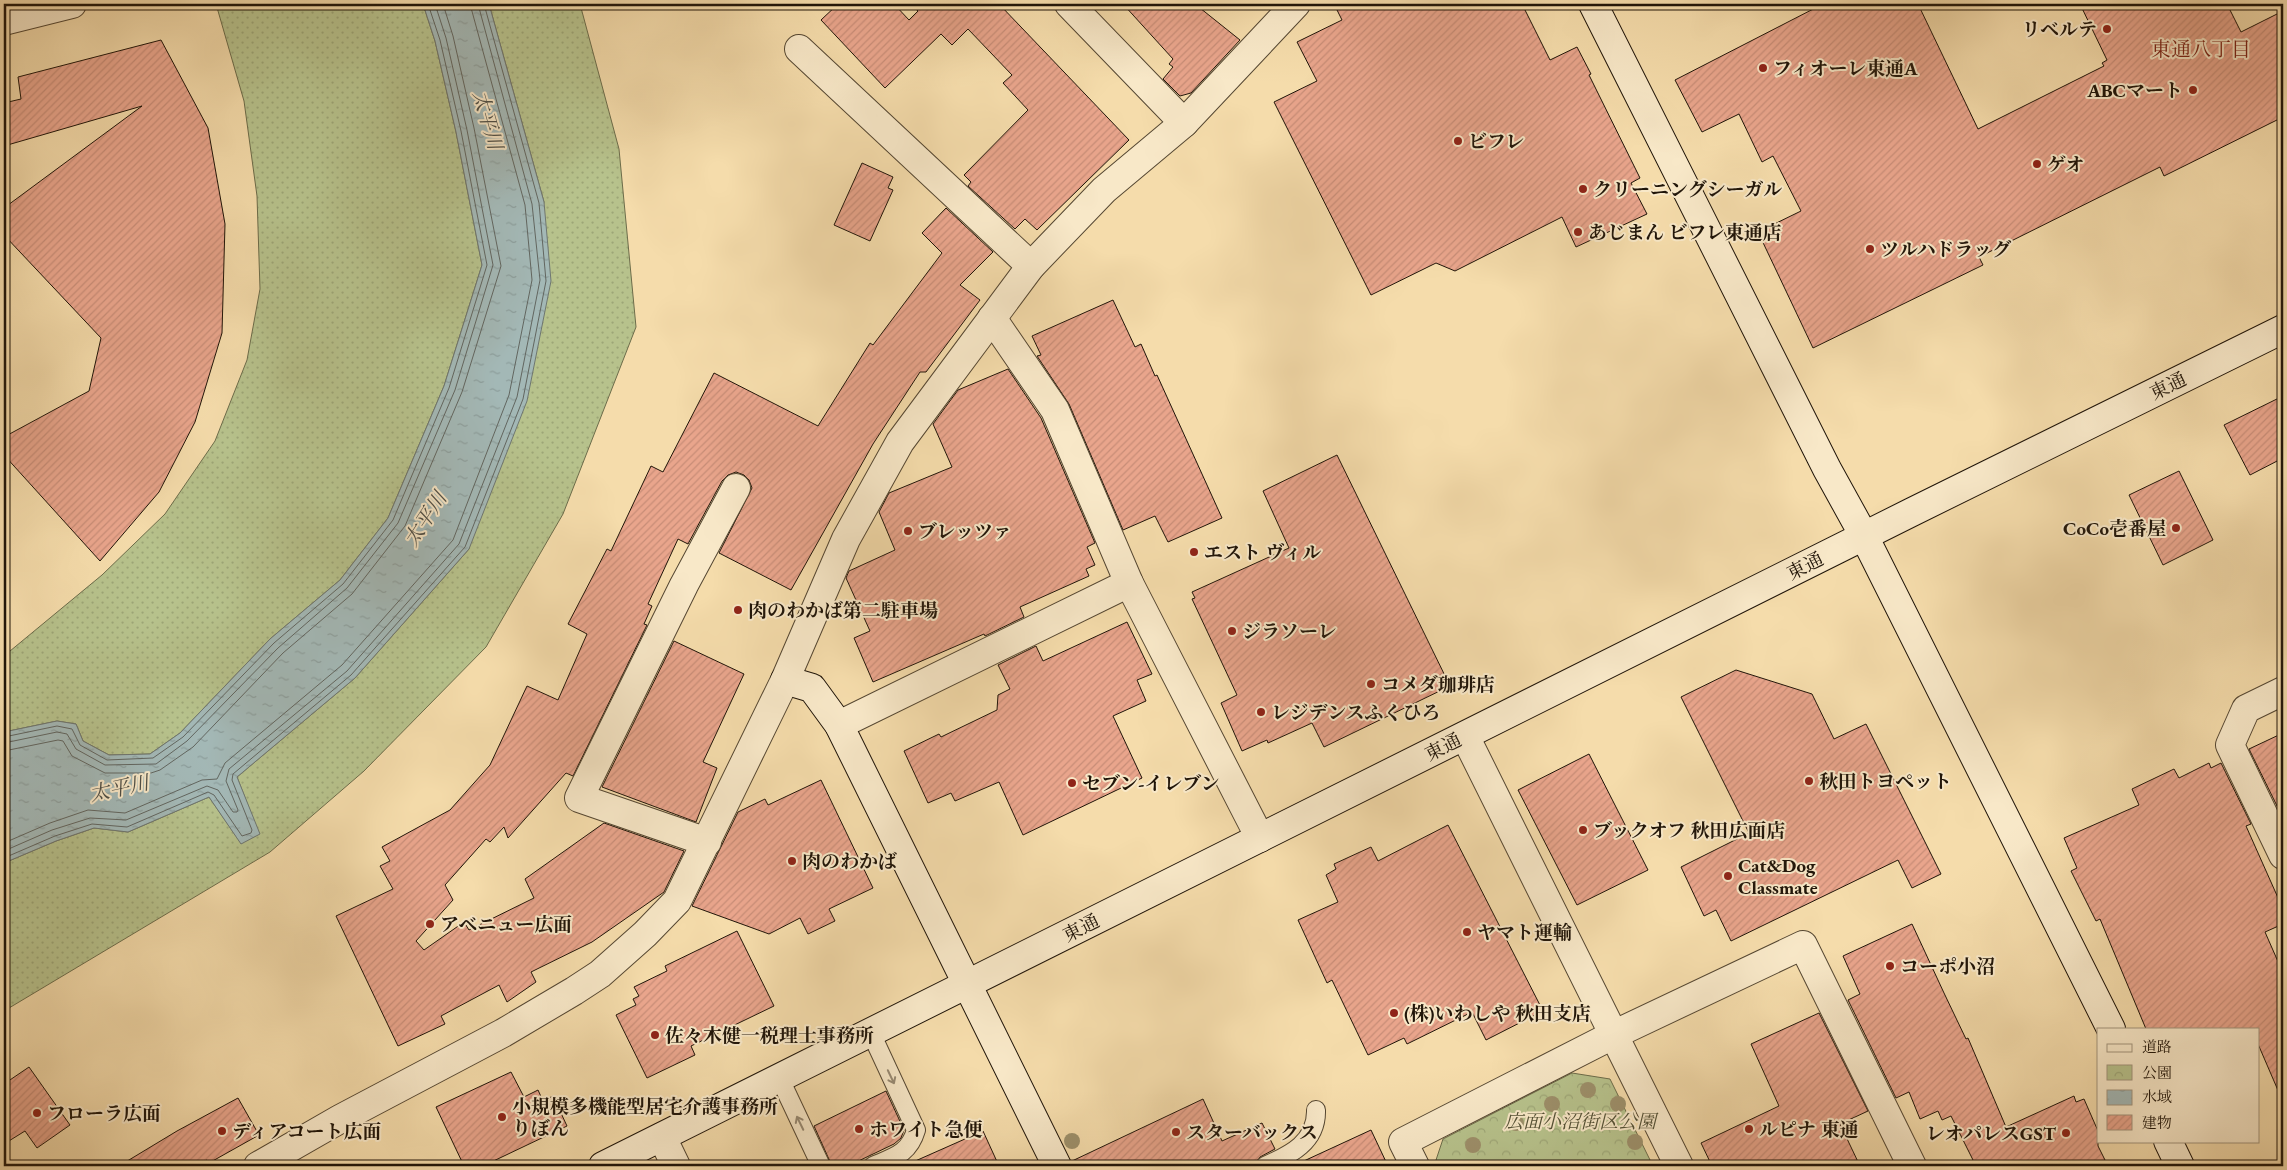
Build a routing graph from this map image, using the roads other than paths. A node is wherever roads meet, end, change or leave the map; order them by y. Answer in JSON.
{"nodes":[{"id":1,"x":72,"y":4,"type":"edge"},
{"id":2,"x":1069,"y":4,"type":"edge"},
{"id":3,"x":1296,"y":4,"type":"edge"},
{"id":4,"x":1593,"y":4,"type":"edge"},
{"id":5,"x":4,"y":21,"type":"edge"},
{"id":6,"x":799,"y":49,"type":"dead end"},
{"id":7,"x":1184,"y":123,"type":"junction"},
{"id":8,"x":1031,"y":266,"type":"junction"},
{"id":9,"x":992,"y":318,"type":"junction"},
{"id":10,"x":2283,"y":329,"type":"edge"},
{"id":11,"x":736,"y":488,"type":"dead end"},
{"id":12,"x":1864,"y":536,"type":"junction"},
{"id":13,"x":1129,"y":583,"type":"junction"},
{"id":14,"x":785,"y":680,"type":"junction"},
{"id":15,"x":2283,"y":691,"type":"edge"},
{"id":16,"x":839,"y":725,"type":"junction"},
{"id":17,"x":1465,"y":736,"type":"junction"},
{"id":18,"x":1260,"y":838,"type":"junction"},
{"id":19,"x":707,"y":842,"type":"junction"},
{"id":20,"x":2283,"y":855,"type":"edge"},
{"id":21,"x":966,"y":985,"type":"junction"},
{"id":22,"x":2110,"y":1028,"type":"edge"},
{"id":23,"x":871,"y":1033,"type":"junction"},
{"id":24,"x":1613,"y":1035,"type":"junction"},
{"id":25,"x":780,"y":1079,"type":"junction"},
{"id":26,"x":1316,"y":1110,"type":"dead end"},
{"id":27,"x":662,"y":1137,"type":"junction"},
{"id":28,"x":2168,"y":1142,"type":"edge"},
{"id":29,"x":258,"y":1166,"type":"edge"},
{"id":30,"x":604,"y":1166,"type":"edge"},
{"id":31,"x":676,"y":1166,"type":"edge"},
{"id":32,"x":821,"y":1166,"type":"edge"},
{"id":33,"x":873,"y":1166,"type":"edge"},
{"id":34,"x":1057,"y":1166,"type":"edge"},
{"id":35,"x":1265,"y":1166,"type":"edge"},
{"id":36,"x":1415,"y":1166,"type":"edge"},
{"id":37,"x":1679,"y":1166,"type":"edge"},
{"id":38,"x":1912,"y":1166,"type":"edge"},
{"id":39,"x":2180,"y":1166,"type":"edge"}],
"edges":[{"from":1,"to":5,"type":"street"},
{"from":2,"to":7,"type":"street"},
{"from":3,"to":7,"type":"street"},
{"from":4,"to":12,"type":"street"},
{"from":6,"to":8,"type":"street"},
{"from":7,"to":8,"type":"street"},
{"from":8,"to":9,"type":"street"},
{"from":9,"to":13,"type":"street"},
{"from":9,"to":14,"type":"street"},
{"from":10,"to":12,"type":"street","name":"東通"},
{"from":11,"to":19,"type":"street"},
{"from":12,"to":17,"type":"street","name":"東通"},
{"from":12,"to":22,"type":"street"},
{"from":13,"to":16,"type":"street"},
{"from":13,"to":18,"type":"street"},
{"from":14,"to":16,"type":"street"},
{"from":14,"to":19,"type":"street"},
{"from":15,"to":20,"type":"street"},
{"from":16,"to":21,"type":"street"},
{"from":17,"to":18,"type":"street","name":"東通"},
{"from":17,"to":24,"type":"street"},
{"from":18,"to":21,"type":"street","name":"東通"},
{"from":19,"to":29,"type":"street"},
{"from":21,"to":23,"type":"street","name":"東通"},
{"from":21,"to":34,"type":"street"},
{"from":23,"to":25,"type":"street","name":"東通"},
{"from":23,"to":33,"type":"lane","one_way":true},
{"from":24,"to":36,"type":"street"},
{"from":24,"to":37,"type":"street"},
{"from":24,"to":38,"type":"street"},
{"from":25,"to":27,"type":"street","name":"東通"},
{"from":32,"to":25,"type":"lane","one_way":true},
{"from":26,"to":35,"type":"lane"},
{"from":27,"to":30,"type":"street","name":"東通"},
{"from":27,"to":31,"type":"street"},
{"from":28,"to":39,"type":"street"}]}
